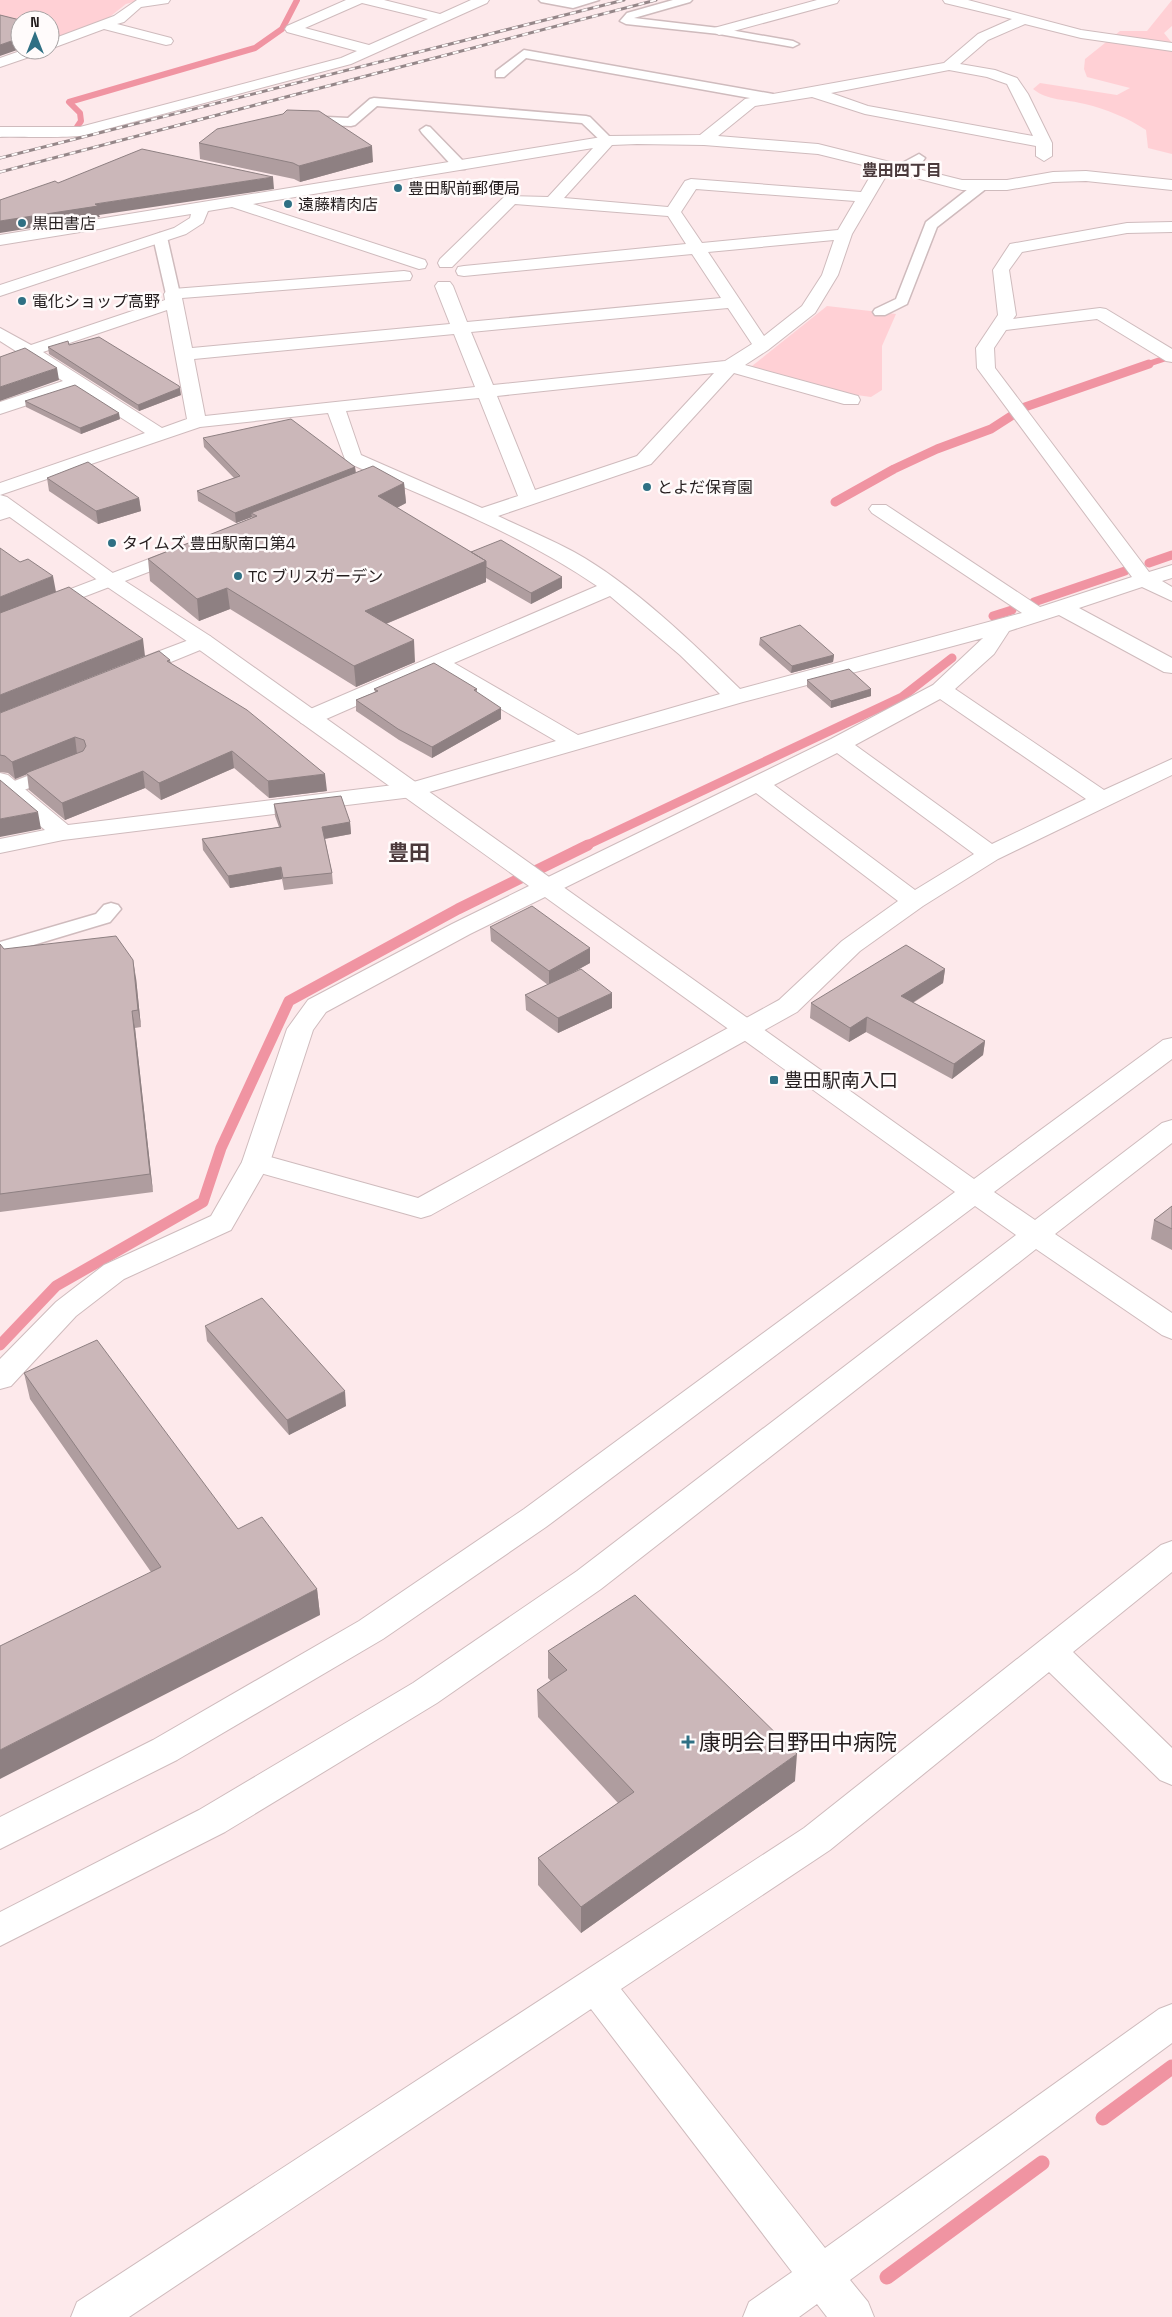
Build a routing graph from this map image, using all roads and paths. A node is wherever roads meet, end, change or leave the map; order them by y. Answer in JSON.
{"nodes":[{"id":1,"x":163,"y":0,"type":"edge"},
{"id":2,"x":357,"y":0,"type":"edge"},
{"id":3,"x":366,"y":0,"type":"edge"},
{"id":4,"x":482,"y":0,"type":"edge"},
{"id":5,"x":545,"y":0,"type":"edge"},
{"id":6,"x":593,"y":0,"type":"edge"},
{"id":7,"x":686,"y":0,"type":"edge"},
{"id":8,"x":832,"y":0,"type":"edge"},
{"id":9,"x":950,"y":0,"type":"edge"},
{"id":10,"x":1016,"y":0,"type":"edge"},
{"id":11,"x":1019,"y":17,"type":"junction"},
{"id":12,"x":441,"y":18,"type":"junction"},
{"id":13,"x":103,"y":25,"type":"junction"},
{"id":14,"x":719,"y":30,"type":"junction"},
{"id":15,"x":60,"y":41,"type":"edge"},
{"id":16,"x":166,"y":41,"type":"dead end"},
{"id":17,"x":793,"y":44,"type":"dead end"},
{"id":18,"x":1172,"y":47,"type":"edge"},
{"id":19,"x":370,"y":50,"type":"junction"},
{"id":20,"x":949,"y":66,"type":"junction"},
{"id":21,"x":500,"y":74,"type":"dead end"},
{"id":22,"x":814,"y":92,"type":"junction"},
{"id":23,"x":773,"y":98,"type":"junction"},
{"id":24,"x":294,"y":120,"type":"edge"},
{"id":25,"x":426,"y":130,"type":"dead end"},
{"id":26,"x":98,"y":131,"type":"dead end"},
{"id":27,"x":1,"y":132,"type":"edge"},
{"id":28,"x":73,"y":133,"type":"junction"},
{"id":29,"x":704,"y":140,"type":"junction"},
{"id":30,"x":608,"y":141,"type":"junction"},
{"id":31,"x":1044,"y":143,"type":"junction"},
{"id":32,"x":919,"y":158,"type":"dead end"},
{"id":33,"x":460,"y":166,"type":"junction"},
{"id":34,"x":892,"y":168,"type":"junction"},
{"id":35,"x":268,"y":182,"type":"edge"},
{"id":36,"x":982,"y":185,"type":"junction"},
{"id":37,"x":1172,"y":185,"type":"edge"},
{"id":38,"x":311,"y":190,"type":"junction"},
{"id":39,"x":864,"y":197,"type":"junction"},
{"id":40,"x":234,"y":202,"type":"junction"},
{"id":41,"x":552,"y":202,"type":"junction"},
{"id":42,"x":201,"y":208,"type":"junction"},
{"id":43,"x":673,"y":212,"type":"junction"},
{"id":44,"x":1172,"y":227,"type":"edge"},
{"id":45,"x":844,"y":234,"type":"junction"},
{"id":46,"x":160,"y":237,"type":"junction"},
{"id":47,"x":0,"y":240,"type":"edge"},
{"id":48,"x":696,"y":248,"type":"junction"},
{"id":49,"x":446,"y":263,"type":"junction"},
{"id":50,"x":419,"y":264,"type":"junction"},
{"id":51,"x":464,"y":271,"type":"junction"},
{"id":52,"x":423,"y":283,"type":"junction"},
{"id":53,"x":0,"y":291,"type":"edge"},
{"id":54,"x":174,"y":298,"type":"junction"},
{"id":55,"x":733,"y":302,"type":"junction"},
{"id":56,"x":880,"y":312,"type":"dead end"},
{"id":57,"x":999,"y":326,"type":"junction"},
{"id":58,"x":461,"y":328,"type":"junction"},
{"id":59,"x":0,"y":333,"type":"edge"},
{"id":60,"x":762,"y":346,"type":"junction"},
{"id":61,"x":30,"y":351,"type":"junction"},
{"id":62,"x":184,"y":354,"type":"junction"},
{"id":63,"x":1172,"y":357,"type":"edge"},
{"id":64,"x":730,"y":366,"type":"junction"},
{"id":65,"x":79,"y":382,"type":"junction"},
{"id":66,"x":486,"y":392,"type":"junction"},
{"id":67,"x":852,"y":400,"type":"dead end"},
{"id":68,"x":335,"y":407,"type":"junction"},
{"id":69,"x":0,"y":408,"type":"edge"},
{"id":70,"x":197,"y":422,"type":"junction"},
{"id":71,"x":160,"y":435,"type":"junction"},
{"id":72,"x":388,"y":474,"type":"junction"},
{"id":73,"x":360,"y":484,"type":"edge"},
{"id":74,"x":0,"y":489,"type":"edge"},
{"id":75,"x":529,"y":499,"type":"junction"},
{"id":76,"x":4,"y":509,"type":"edge"},
{"id":77,"x":878,"y":509,"type":"dead end"},
{"id":78,"x":481,"y":515,"type":"junction"},
{"id":79,"x":203,"y":545,"type":"edge"},
{"id":80,"x":1172,"y":571,"type":"edge"},
{"id":81,"x":110,"y":580,"type":"junction"},
{"id":82,"x":1144,"y":580,"type":"junction"},
{"id":83,"x":612,"y":588,"type":"junction"},
{"id":84,"x":1172,"y":595,"type":"edge"},
{"id":85,"x":1062,"y":608,"type":"junction"},
{"id":86,"x":1038,"y":615,"type":"junction"},
{"id":87,"x":0,"y":623,"type":"edge"},
{"id":88,"x":1001,"y":627,"type":"junction"},
{"id":89,"x":202,"y":642,"type":"junction"},
{"id":90,"x":437,"y":662,"type":"junction"},
{"id":91,"x":1172,"y":667,"type":"edge"},
{"id":92,"x":110,"y":678,"type":"edge"},
{"id":93,"x":941,"y":690,"type":"junction"},
{"id":94,"x":735,"y":697,"type":"junction"},
{"id":95,"x":309,"y":718,"type":"junction"},
{"id":96,"x":575,"y":743,"type":"junction"},
{"id":97,"x":839,"y":744,"type":"junction"},
{"id":98,"x":70,"y":765,"type":"edge"},
{"id":99,"x":1172,"y":766,"type":"edge"},
{"id":100,"x":757,"y":783,"type":"junction"},
{"id":101,"x":5,"y":785,"type":"edge"},
{"id":102,"x":412,"y":790,"type":"junction"},
{"id":103,"x":1104,"y":800,"type":"junction"},
{"id":104,"x":63,"y":832,"type":"junction"},
{"id":105,"x":0,"y":846,"type":"edge"},
{"id":106,"x":990,"y":854,"type":"junction"},
{"id":107,"x":543,"y":885,"type":"junction"},
{"id":108,"x":914,"y":901,"type":"junction"},
{"id":109,"x":111,"y":909,"type":"dead end"},
{"id":110,"x":0,"y":948,"type":"edge"},
{"id":111,"x":746,"y":1031,"type":"junction"},
{"id":112,"x":1172,"y":1046,"type":"edge"},
{"id":113,"x":1172,"y":1129,"type":"edge"},
{"id":114,"x":256,"y":1162,"type":"junction"},
{"id":115,"x":974,"y":1192,"type":"junction"},
{"id":116,"x":1036,"y":1234,"type":"junction"},
{"id":117,"x":1172,"y":1328,"type":"edge"},
{"id":118,"x":0,"y":1378,"type":"edge"},
{"id":119,"x":1172,"y":1554,"type":"edge"},
{"id":120,"x":1051,"y":1652,"type":"junction"},
{"id":121,"x":1172,"y":1770,"type":"edge"},
{"id":122,"x":0,"y":1834,"type":"edge"},
{"id":123,"x":0,"y":1930,"type":"edge"},
{"id":124,"x":595,"y":1985,"type":"junction"},
{"id":125,"x":1172,"y":2021,"type":"edge"},
{"id":126,"x":820,"y":2276,"type":"junction"},
{"id":127,"x":92,"y":2317,"type":"edge"},
{"id":128,"x":764,"y":2317,"type":"edge"},
{"id":129,"x":853,"y":2317,"type":"edge"}],
"edges":[{"from":1,"to":13,"type":"street"},
{"from":2,"to":19,"type":"street"},
{"from":3,"to":12,"type":"street"},
{"from":4,"to":12,"type":"street"},
{"from":5,"to":6,"type":"lane"},
{"from":7,"to":14,"type":"lane"},
{"from":8,"to":14,"type":"street"},
{"from":9,"to":11,"type":"street"},
{"from":10,"to":11,"type":"street"},
{"from":11,"to":18,"type":"street"},
{"from":11,"to":20,"type":"street"},
{"from":12,"to":19,"type":"street"},
{"from":13,"to":15,"type":"street"},
{"from":13,"to":16,"type":"street"},
{"from":14,"to":17,"type":"lane"},
{"from":19,"to":28,"type":"street"},
{"from":20,"to":22,"type":"street"},
{"from":20,"to":31,"type":"street"},
{"from":21,"to":23,"type":"lane"},
{"from":22,"to":23,"type":"street"},
{"from":22,"to":31,"type":"street"},
{"from":23,"to":29,"type":"street"},
{"from":24,"to":30,"type":"lane"},
{"from":25,"to":33,"type":"lane"},
{"from":26,"to":28,"type":"street"},
{"from":27,"to":28,"type":"street"},
{"from":29,"to":30,"type":"street"},
{"from":29,"to":34,"type":"street"},
{"from":30,"to":33,"type":"street"},
{"from":30,"to":41,"type":"street"},
{"from":31,"to":36,"type":"street"},
{"from":32,"to":34,"type":"lane"},
{"from":33,"to":38,"type":"street"},
{"from":34,"to":36,"type":"street"},
{"from":34,"to":39,"type":"street"},
{"from":35,"to":38,"type":"street"},
{"from":36,"to":37,"type":"street"},
{"from":36,"to":56,"type":"lane"},
{"from":38,"to":40,"type":"street"},
{"from":39,"to":43,"type":"street"},
{"from":39,"to":45,"type":"street"},
{"from":40,"to":42,"type":"street"},
{"from":40,"to":50,"type":"street"},
{"from":41,"to":43,"type":"street"},
{"from":41,"to":49,"type":"street"},
{"from":42,"to":46,"type":"street"},
{"from":42,"to":47,"type":"street"},
{"from":43,"to":48,"type":"street"},
{"from":44,"to":57,"type":"street"},
{"from":45,"to":48,"type":"street"},
{"from":45,"to":60,"type":"street"},
{"from":46,"to":53,"type":"street"},
{"from":46,"to":54,"type":"lane"},
{"from":48,"to":51,"type":"street"},
{"from":48,"to":55,"type":"street"},
{"from":49,"to":50,"type":"street"},
{"from":49,"to":51,"type":"street"},
{"from":50,"to":52,"type":"street"},
{"from":51,"to":52,"type":"street"},
{"from":52,"to":54,"type":"street"},
{"from":52,"to":58,"type":"street"},
{"from":54,"to":61,"type":"street"},
{"from":54,"to":62,"type":"street"},
{"from":55,"to":58,"type":"street"},
{"from":55,"to":60,"type":"street"},
{"from":57,"to":63,"type":"street"},
{"from":57,"to":82,"type":"street"},
{"from":58,"to":62,"type":"street"},
{"from":58,"to":66,"type":"street"},
{"from":59,"to":61,"type":"street"},
{"from":60,"to":64,"type":"street"},
{"from":61,"to":65,"type":"street"},
{"from":62,"to":70,"type":"street"},
{"from":64,"to":66,"type":"street"},
{"from":64,"to":67,"type":"street"},
{"from":64,"to":75,"type":"street"},
{"from":65,"to":69,"type":"street"},
{"from":65,"to":71,"type":"street"},
{"from":66,"to":68,"type":"street"},
{"from":66,"to":75,"type":"street"},
{"from":68,"to":70,"type":"street"},
{"from":68,"to":72,"type":"street"},
{"from":70,"to":71,"type":"street"},
{"from":71,"to":74,"type":"street"},
{"from":72,"to":73,"type":"street"},
{"from":72,"to":78,"type":"street"},
{"from":75,"to":78,"type":"street"},
{"from":76,"to":81,"type":"street"},
{"from":77,"to":86,"type":"street"},
{"from":78,"to":83,"type":"street"},
{"from":79,"to":81,"type":"street"},
{"from":80,"to":82,"type":"street"},
{"from":81,"to":87,"type":"street"},
{"from":81,"to":89,"type":"street"},
{"from":82,"to":84,"type":"street"},
{"from":82,"to":85,"type":"street"},
{"from":83,"to":90,"type":"street"},
{"from":83,"to":94,"type":"street"},
{"from":85,"to":86,"type":"street"},
{"from":85,"to":91,"type":"street"},
{"from":86,"to":88,"type":"street"},
{"from":88,"to":93,"type":"street"},
{"from":88,"to":94,"type":"street"},
{"from":89,"to":92,"type":"street"},
{"from":89,"to":95,"type":"street"},
{"from":90,"to":95,"type":"street"},
{"from":90,"to":96,"type":"street"},
{"from":93,"to":97,"type":"street"},
{"from":93,"to":103,"type":"street"},
{"from":94,"to":96,"type":"street"},
{"from":95,"to":102,"type":"street"},
{"from":96,"to":102,"type":"street"},
{"from":97,"to":100,"type":"street"},
{"from":97,"to":106,"type":"street"},
{"from":98,"to":101,"type":"lane"},
{"from":99,"to":103,"type":"street"},
{"from":100,"to":107,"type":"street"},
{"from":100,"to":108,"type":"street"},
{"from":101,"to":104,"type":"street"},
{"from":102,"to":104,"type":"street"},
{"from":102,"to":107,"type":"street"},
{"from":103,"to":106,"type":"street"},
{"from":104,"to":105,"type":"street"},
{"from":106,"to":108,"type":"street"},
{"from":107,"to":111,"type":"street"},
{"from":107,"to":114,"type":"street"},
{"from":108,"to":111,"type":"street"},
{"from":109,"to":110,"type":"lane"},
{"from":111,"to":114,"type":"street"},
{"from":111,"to":115,"type":"street"},
{"from":112,"to":115,"type":"street"},
{"from":113,"to":116,"type":"street"},
{"from":114,"to":118,"type":"street"},
{"from":115,"to":116,"type":"street"},
{"from":115,"to":122,"type":"street"},
{"from":116,"to":117,"type":"street"},
{"from":116,"to":123,"type":"street"},
{"from":119,"to":120,"type":"street"},
{"from":120,"to":121,"type":"street"},
{"from":120,"to":124,"type":"street"},
{"from":124,"to":126,"type":"street"},
{"from":124,"to":127,"type":"street"},
{"from":125,"to":126,"type":"street"},
{"from":126,"to":128,"type":"street"},
{"from":126,"to":129,"type":"street"}]}
